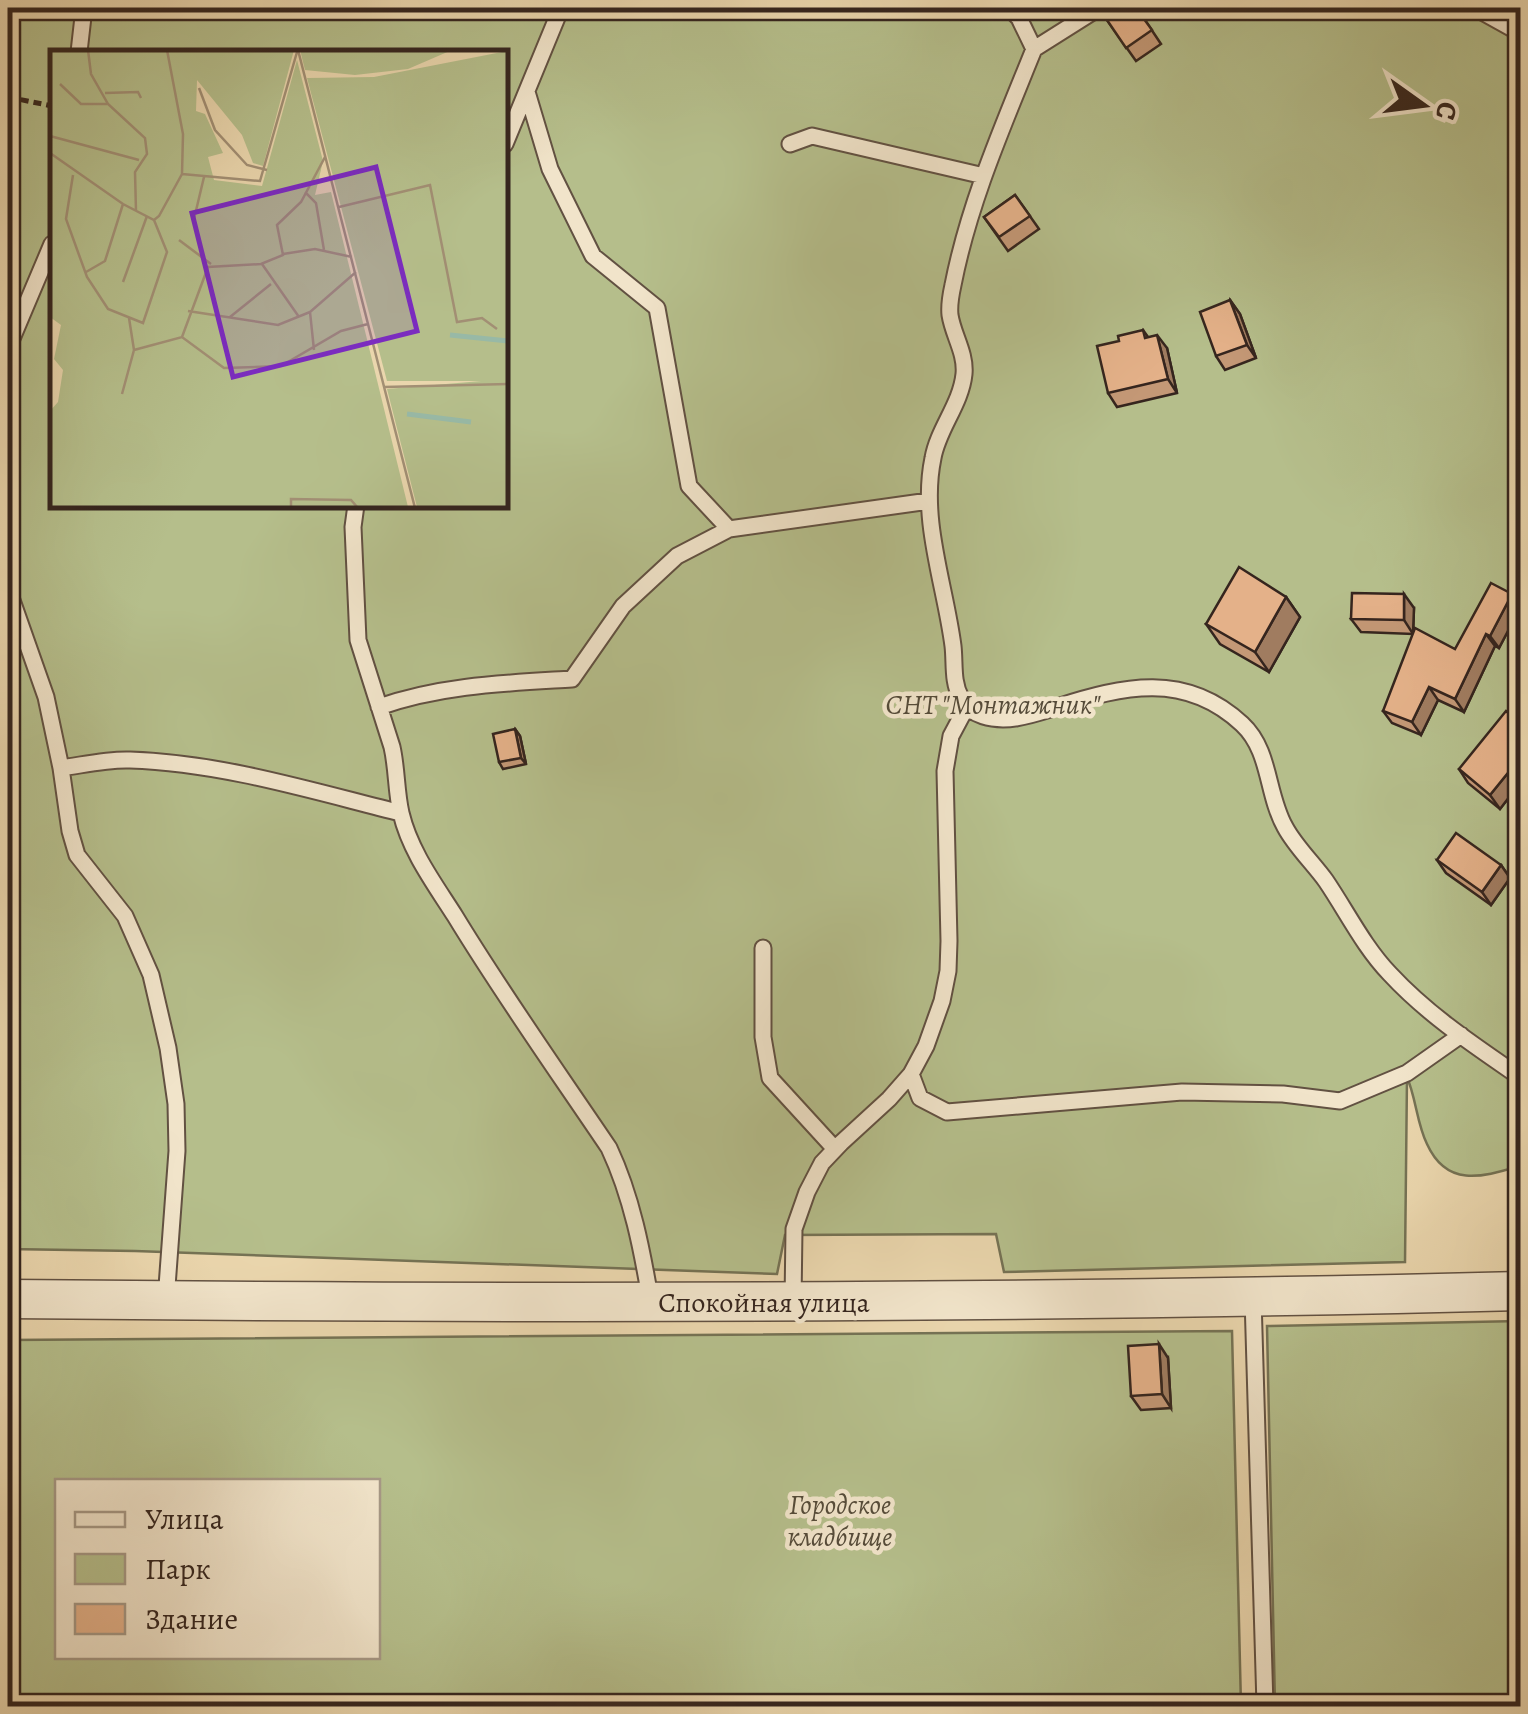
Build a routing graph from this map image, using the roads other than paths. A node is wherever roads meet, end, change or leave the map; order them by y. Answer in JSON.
{"nodes":[{"id":1,"x":84,"y":8,"type":"edge"},
{"id":2,"x":562,"y":8,"type":"edge"},
{"id":3,"x":1009,"y":8,"type":"edge"},
{"id":4,"x":1099,"y":8,"type":"edge"},
{"id":5,"x":1475,"y":8,"type":"edge"},
{"id":6,"x":1520,"y":33,"type":"edge"},
{"id":7,"x":1034,"y":49,"type":"junction"},
{"id":8,"x":80,"y":50,"type":"edge"},
{"id":9,"x":527,"y":92,"type":"junction"},
{"id":10,"x":508,"y":137,"type":"edge"},
{"id":11,"x":790,"y":144,"type":"dead end"},
{"id":12,"x":984,"y":176,"type":"junction"},
{"id":13,"x":50,"y":249,"type":"edge"},
{"id":14,"x":8,"y":348,"type":"edge"},
{"id":15,"x":930,"y":501,"type":"junction"},
{"id":16,"x":356,"y":508,"type":"edge"},
{"id":17,"x":729,"y":529,"type":"junction"},
{"id":18,"x":8,"y":588,"type":"edge"},
{"id":19,"x":967,"y":706,"type":"junction"},
{"id":20,"x":378,"y":707,"type":"junction"},
{"id":21,"x":61,"y":768,"type":"junction"},
{"id":22,"x":401,"y":813,"type":"junction"},
{"id":23,"x":763,"y":948,"type":"dead end"},
{"id":24,"x":1460,"y":1036,"type":"junction"},
{"id":25,"x":911,"y":1074,"type":"junction"},
{"id":26,"x":1520,"y":1078,"type":"edge"},
{"id":27,"x":835,"y":1149,"type":"junction"},
{"id":28,"x":1520,"y":1291,"type":"edge"},
{"id":29,"x":8,"y":1298,"type":"edge"},
{"id":30,"x":1254,"y":1298,"type":"junction"},
{"id":31,"x":166,"y":1300,"type":"junction"},
{"id":32,"x":793,"y":1302,"type":"junction"},
{"id":33,"x":651,"y":1303,"type":"junction"},
{"id":34,"x":1265,"y":1706,"type":"edge"}],
"edges":[{"from":1,"to":8,"type":"lane"},
{"from":2,"to":9,"type":"lane"},
{"from":3,"to":7,"type":"lane"},
{"from":4,"to":7,"type":"lane"},
{"from":5,"to":6,"type":"lane"},
{"from":7,"to":12,"type":"lane"},
{"from":9,"to":10,"type":"lane"},
{"from":9,"to":17,"type":"lane"},
{"from":11,"to":12,"type":"lane"},
{"from":12,"to":15,"type":"lane"},
{"from":13,"to":14,"type":"lane"},
{"from":15,"to":17,"type":"lane"},
{"from":15,"to":19,"type":"lane"},
{"from":16,"to":20,"type":"lane"},
{"from":17,"to":20,"type":"lane"},
{"from":18,"to":21,"type":"lane"},
{"from":19,"to":24,"type":"lane"},
{"from":19,"to":25,"type":"lane"},
{"from":20,"to":22,"type":"lane"},
{"from":21,"to":22,"type":"lane"},
{"from":21,"to":31,"type":"lane"},
{"from":22,"to":33,"type":"lane"},
{"from":23,"to":27,"type":"lane"},
{"from":24,"to":25,"type":"lane"},
{"from":24,"to":26,"type":"lane"},
{"from":25,"to":27,"type":"lane"},
{"from":27,"to":32,"type":"lane"},
{"from":28,"to":30,"type":"street","name":"Спокойная улица"},
{"from":29,"to":31,"type":"street","name":"Спокойная улица"},
{"from":30,"to":32,"type":"street","name":"Спокойная улица"},
{"from":30,"to":34,"type":"lane"},
{"from":31,"to":33,"type":"street","name":"Спокойная улица"},
{"from":32,"to":33,"type":"street","name":"Спокойная улица"}]}
